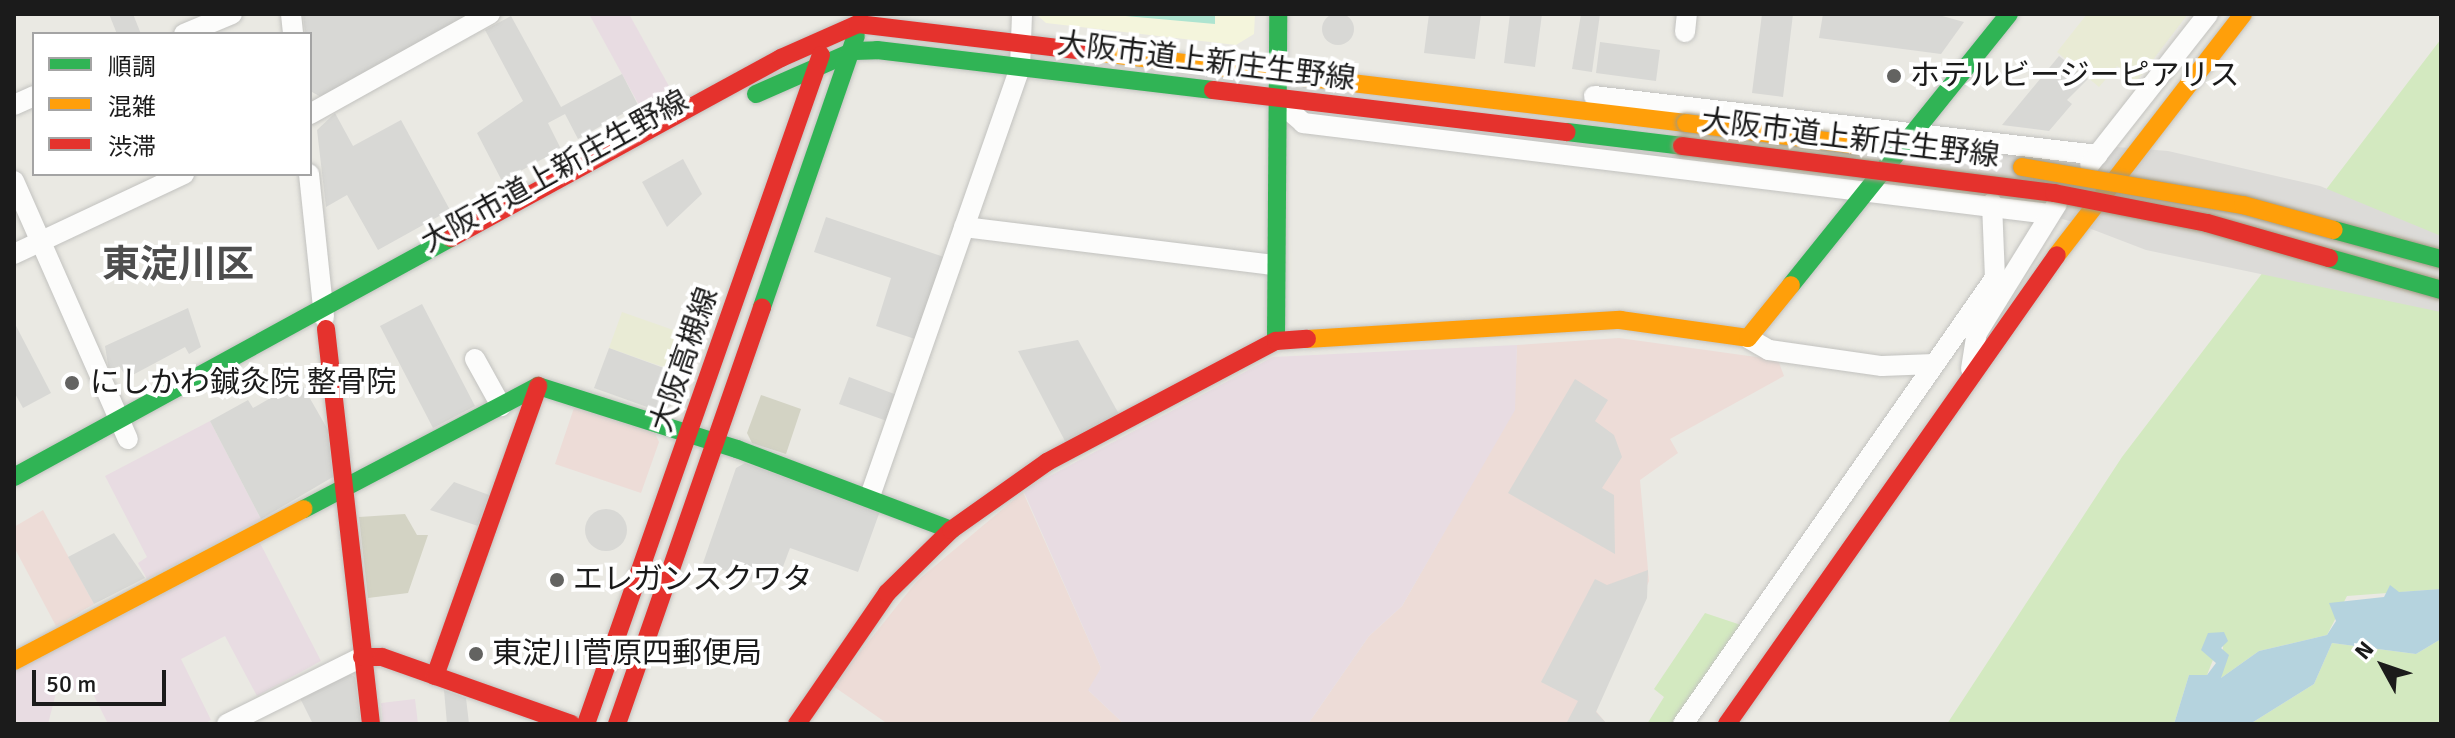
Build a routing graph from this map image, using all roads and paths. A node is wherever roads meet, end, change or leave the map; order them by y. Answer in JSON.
{"nodes":[{"id":1,"x":232,"y":14,"type":"edge"},
{"id":2,"x":490,"y":14,"type":"edge"},
{"id":3,"x":1022,"y":14,"type":"edge"},
{"id":4,"x":1278,"y":14,"type":"edge"},
{"id":5,"x":2009,"y":14,"type":"edge"},
{"id":6,"x":2208,"y":14,"type":"edge"},
{"id":7,"x":2243,"y":14,"type":"edge"},
{"id":8,"x":859,"y":19,"type":"edge"},
{"id":9,"x":832,"y":23,"type":"edge"},
{"id":10,"x":189,"y":32,"type":"edge"},
{"id":11,"x":1023,"y":41,"type":"junction"},
{"id":12,"x":854,"y":51,"type":"junction"},
{"id":13,"x":818,"y":65,"type":"junction"},
{"id":14,"x":1020,"y":67,"type":"junction"},
{"id":15,"x":1278,"y":76,"type":"junction"},
{"id":16,"x":1277,"y":100,"type":"junction"},
{"id":17,"x":312,"y":113,"type":"edge"},
{"id":18,"x":1917,"y":130,"type":"junction"},
{"id":19,"x":2098,"y":155,"type":"junction"},
{"id":20,"x":179,"y":176,"type":"edge"},
{"id":21,"x":309,"y":176,"type":"edge"},
{"id":22,"x":14,"y":181,"type":"edge"},
{"id":23,"x":1870,"y":187,"type":"junction"},
{"id":24,"x":1992,"y":203,"type":"junction"},
{"id":25,"x":2049,"y":214,"type":"junction"},
{"id":26,"x":964,"y":227,"type":"junction"},
{"id":27,"x":40,"y":241,"type":"junction"},
{"id":28,"x":14,"y":254,"type":"edge"},
{"id":29,"x":2441,"y":259,"type":"edge"},
{"id":30,"x":1272,"y":265,"type":"junction"},
{"id":31,"x":2441,"y":290,"type":"edge"},
{"id":32,"x":323,"y":306,"type":"junction"},
{"id":33,"x":326,"y":329,"type":"junction"},
{"id":34,"x":1748,"y":338,"type":"junction"},
{"id":35,"x":1276,"y":341,"type":"junction"},
{"id":36,"x":475,"y":359,"type":"dead end"},
{"id":37,"x":1934,"y":364,"type":"junction"},
{"id":38,"x":1970,"y":376,"type":"junction"},
{"id":39,"x":538,"y":386,"type":"junction"},
{"id":40,"x":501,"y":406,"type":"junction"},
{"id":41,"x":118,"y":420,"type":"junction"},
{"id":42,"x":689,"y":435,"type":"junction"},
{"id":43,"x":128,"y":439,"type":"junction"},
{"id":44,"x":716,"y":442,"type":"junction"},
{"id":45,"x":14,"y":477,"type":"edge"},
{"id":46,"x":344,"y":492,"type":"junction"},
{"id":47,"x":870,"y":496,"type":"junction"},
{"id":48,"x":14,"y":502,"type":"edge"},
{"id":49,"x":951,"y":530,"type":"junction"},
{"id":50,"x":1762,"y":610,"type":"junction"},
{"id":51,"x":1786,"y":633,"type":"junction"},
{"id":52,"x":362,"y":657,"type":"junction"},
{"id":53,"x":14,"y":661,"type":"edge"},
{"id":54,"x":435,"y":676,"type":"junction"},
{"id":55,"x":227,"y":724,"type":"edge"},
{"id":56,"x":371,"y":724,"type":"edge"},
{"id":57,"x":571,"y":724,"type":"edge"},
{"id":58,"x":586,"y":724,"type":"edge"},
{"id":59,"x":617,"y":724,"type":"edge"},
{"id":60,"x":797,"y":724,"type":"edge"},
{"id":61,"x":1683,"y":724,"type":"edge"},
{"id":62,"x":1727,"y":724,"type":"edge"}],
"edges":[{"from":1,"to":10,"type":"street"},
{"from":2,"to":17,"type":"street"},
{"from":3,"to":11,"type":"street"},
{"from":4,"to":15,"type":"main road"},
{"from":5,"to":18,"type":"main road"},
{"from":6,"to":19,"type":"street"},
{"from":7,"to":38,"type":"main road"},
{"from":8,"to":9,"type":"main road","name":"大阪市道上新庄生野線"},
{"from":8,"to":11,"type":"main road","name":"大阪市道上新庄生野線"},
{"from":8,"to":12,"type":"main road","name":"大阪高槻線"},
{"from":9,"to":13,"type":"main road","name":"大阪高槻線"},
{"from":9,"to":32,"type":"main road","name":"大阪市道上新庄生野線"},
{"from":11,"to":14,"type":"street"},
{"from":11,"to":15,"type":"main road","name":"大阪市道上新庄生野線"},
{"from":12,"to":13,"type":"main road","name":"大阪市道上新庄生野線"},
{"from":12,"to":14,"type":"main road","name":"大阪市道上新庄生野線"},
{"from":12,"to":44,"type":"main road","name":"大阪高槻線"},
{"from":13,"to":33,"type":"main road","name":"大阪市道上新庄生野線"},
{"from":13,"to":42,"type":"main road","name":"大阪高槻線"},
{"from":14,"to":16,"type":"main road","name":"大阪市道上新庄生野線"},
{"from":14,"to":26,"type":"street"},
{"from":15,"to":16,"type":"main road"},
{"from":15,"to":18,"type":"street"},
{"from":15,"to":29,"type":"main road","name":"大阪市道上新庄生野線","bridge":true},
{"from":16,"to":23,"type":"street"},
{"from":16,"to":30,"type":"main road"},
{"from":16,"to":31,"type":"main road","name":"大阪市道上新庄生野線","bridge":true},
{"from":18,"to":19,"type":"street"},
{"from":18,"to":23,"type":"main road"},
{"from":19,"to":25,"type":"street"},
{"from":20,"to":27,"type":"street"},
{"from":21,"to":32,"type":"street"},
{"from":22,"to":27,"type":"street"},
{"from":23,"to":24,"type":"street"},
{"from":23,"to":34,"type":"main road"},
{"from":24,"to":25,"type":"street"},
{"from":24,"to":37,"type":"street"},
{"from":25,"to":38,"type":"street"},
{"from":26,"to":30,"type":"street"},
{"from":26,"to":47,"type":"street"},
{"from":27,"to":28,"type":"street"},
{"from":27,"to":41,"type":"street"},
{"from":30,"to":35,"type":"main road"},
{"from":32,"to":33,"type":"street"},
{"from":32,"to":41,"type":"main road","name":"大阪市道上新庄生野線"},
{"from":33,"to":43,"type":"main road","name":"大阪市道上新庄生野線"},
{"from":33,"to":46,"type":"main road"},
{"from":34,"to":35,"type":"main road"},
{"from":34,"to":37,"type":"street"},
{"from":35,"to":49,"type":"main road"},
{"from":36,"to":40,"type":"street"},
{"from":37,"to":50,"type":"street"},
{"from":38,"to":51,"type":"main road"},
{"from":39,"to":40,"type":"main road"},
{"from":39,"to":42,"type":"main road"},
{"from":39,"to":54,"type":"main road"},
{"from":40,"to":46,"type":"main road"},
{"from":41,"to":43,"type":"street"},
{"from":41,"to":45,"type":"main road","name":"大阪市道上新庄生野線"},
{"from":42,"to":44,"type":"main road"},
{"from":42,"to":58,"type":"main road","name":"大阪高槻線"},
{"from":43,"to":48,"type":"main road","name":"大阪市道上新庄生野線"},
{"from":44,"to":47,"type":"main road"},
{"from":44,"to":59,"type":"main road","name":"大阪高槻線"},
{"from":46,"to":52,"type":"main road"},
{"from":46,"to":53,"type":"main road"},
{"from":47,"to":49,"type":"main road"},
{"from":49,"to":60,"type":"main road"},
{"from":50,"to":51,"type":"street"},
{"from":50,"to":61,"type":"street"},
{"from":51,"to":62,"type":"main road"},
{"from":52,"to":54,"type":"main road"},
{"from":52,"to":55,"type":"street"},
{"from":52,"to":56,"type":"main road"},
{"from":54,"to":57,"type":"main road"}]}
